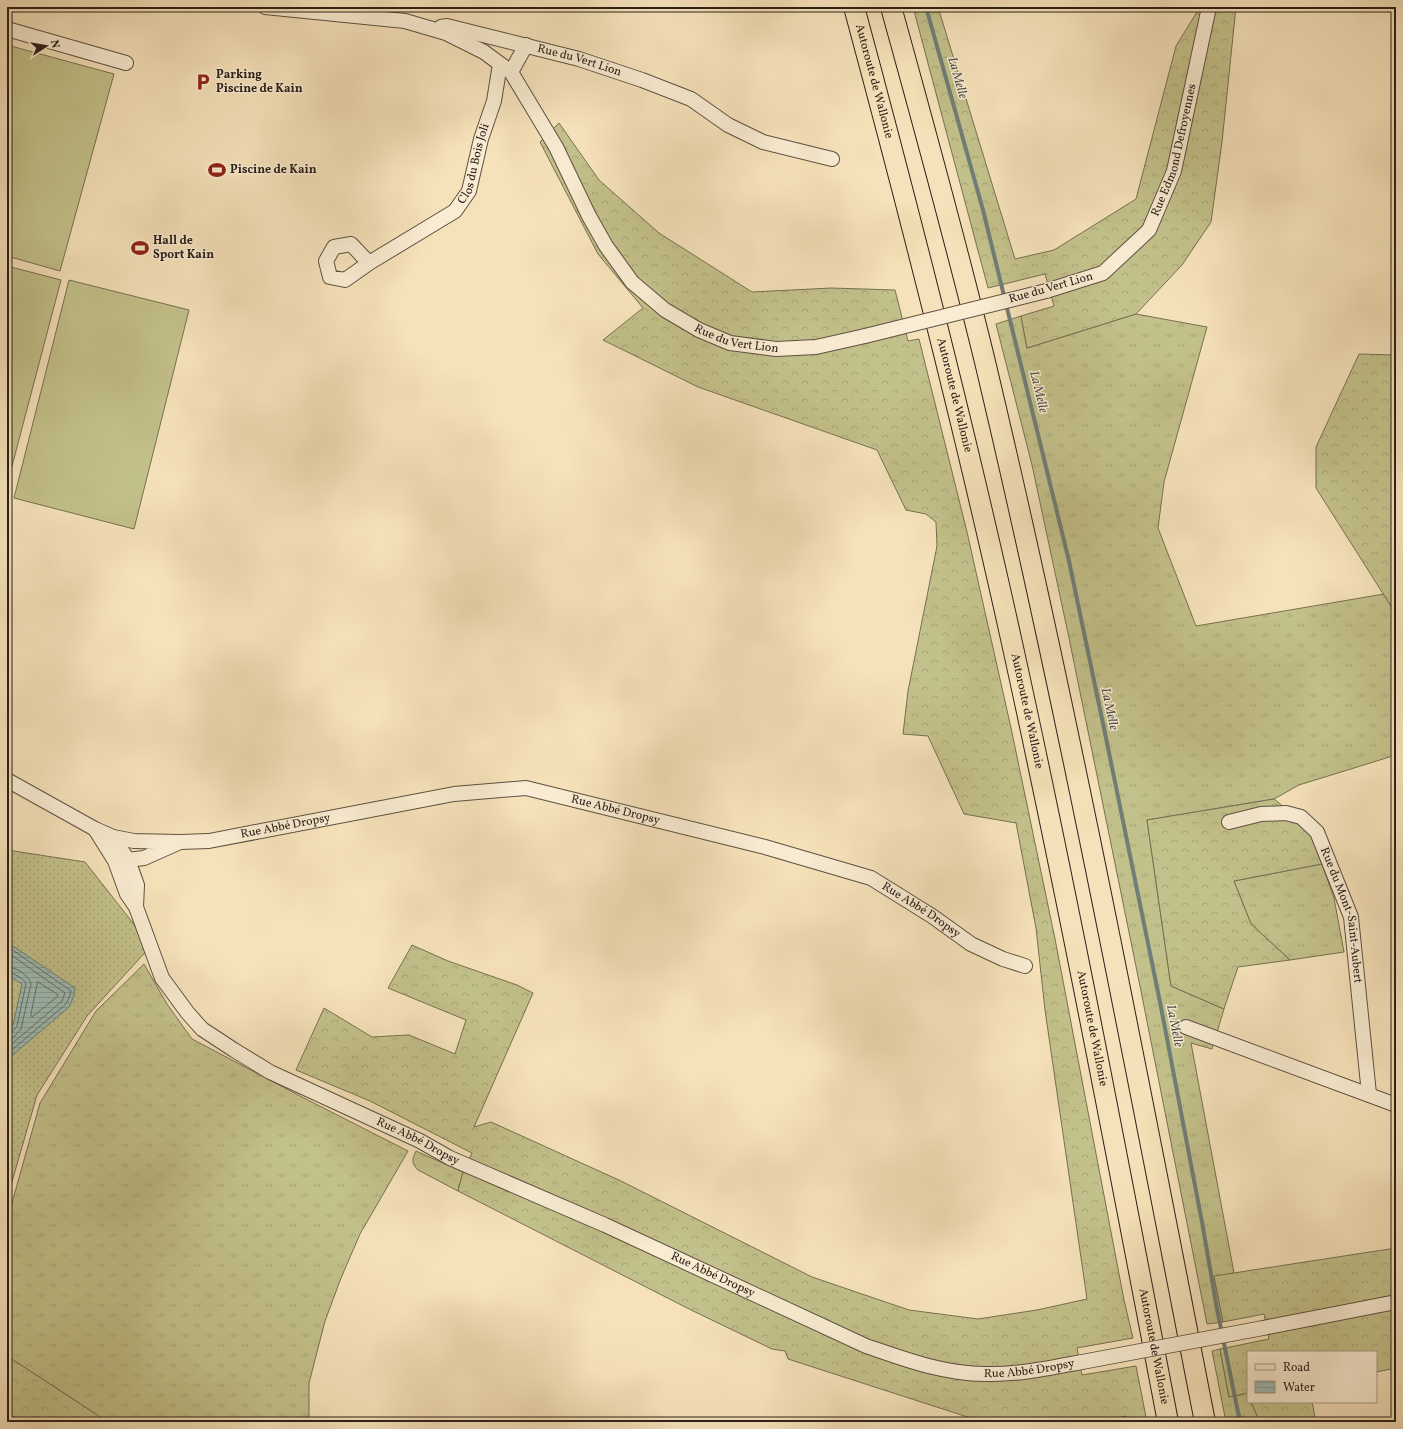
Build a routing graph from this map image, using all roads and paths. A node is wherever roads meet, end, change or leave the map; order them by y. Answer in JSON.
{"nodes":[{"id":1,"x":265,"y":7,"type":"edge"},
{"id":2,"x":854,"y":7,"type":"edge"},
{"id":3,"x":891,"y":7,"type":"edge"},
{"id":4,"x":1209,"y":7,"type":"edge"},
{"id":5,"x":7,"y":29,"type":"edge"},
{"id":6,"x":431,"y":29,"type":"junction"},
{"id":7,"x":526,"y":45,"type":"junction"},
{"id":8,"x":126,"y":63,"type":"dead end"},
{"id":9,"x":506,"y":68,"type":"junction"},
{"id":10,"x":832,"y":159,"type":"dead end"},
{"id":11,"x":369,"y":263,"type":"dead end"},
{"id":12,"x":1103,"y":273,"type":"joint"},
{"id":13,"x":7,"y":780,"type":"edge"},
{"id":14,"x":1229,"y":822,"type":"dead end"},
{"id":15,"x":95,"y":829,"type":"junction"},
{"id":16,"x":113,"y":836,"type":"junction"},
{"id":17,"x":180,"y":842,"type":"junction"},
{"id":18,"x":121,"y":861,"type":"junction"},
{"id":19,"x":1025,"y":966,"type":"dead end"},
{"id":20,"x":1186,"y":1027,"type":"dead end"},
{"id":21,"x":1369,"y":1094,"type":"junction"},
{"id":22,"x":1396,"y":1105,"type":"edge"},
{"id":23,"x":1396,"y":1302,"type":"edge"},
{"id":24,"x":1168,"y":1422,"type":"edge"},
{"id":25,"x":1205,"y":1422,"type":"edge"}],
"edges":[{"from":1,"to":6,"type":"street"},
{"from":2,"to":24,"type":"highway","name":"Autoroute de Wallonie"},
{"from":3,"to":25,"type":"highway"},
{"from":4,"to":12,"type":"street","name":"Rue Edmond Defroyennes"},
{"from":5,"to":8,"type":"street"},
{"from":6,"to":7,"type":"street","name":"Rue du Vert Lion"},
{"from":6,"to":9,"type":"street"},
{"from":7,"to":9,"type":"street","name":"Clos du Bois Joli"},
{"from":7,"to":10,"type":"street","name":"Rue du Vert Lion"},
{"from":9,"to":11,"type":"street","name":"Clos du Bois Joli"},
{"from":9,"to":12,"type":"street","name":"Rue du Vert Lion","bridge":true},
{"from":13,"to":15,"type":"street","name":"Rue Abbé Dropsy"},
{"from":14,"to":21,"type":"street","name":"Rue du Mont-Saint-Aubert"},
{"from":15,"to":16,"type":"street","name":"Rue Abbé Dropsy"},
{"from":15,"to":18,"type":"street","name":"Rue Abbé Dropsy"},
{"from":16,"to":17,"type":"street","name":"Rue Abbé Dropsy"},
{"from":16,"to":18,"type":"street","name":"Rue Abbé Dropsy"},
{"from":17,"to":18,"type":"street","name":"Rue Abbé Dropsy"},
{"from":17,"to":19,"type":"street","name":"Rue Abbé Dropsy"},
{"from":18,"to":23,"type":"street","name":"Rue Abbé Dropsy","bridge":true},
{"from":20,"to":21,"type":"street"},
{"from":21,"to":22,"type":"street"}]}
